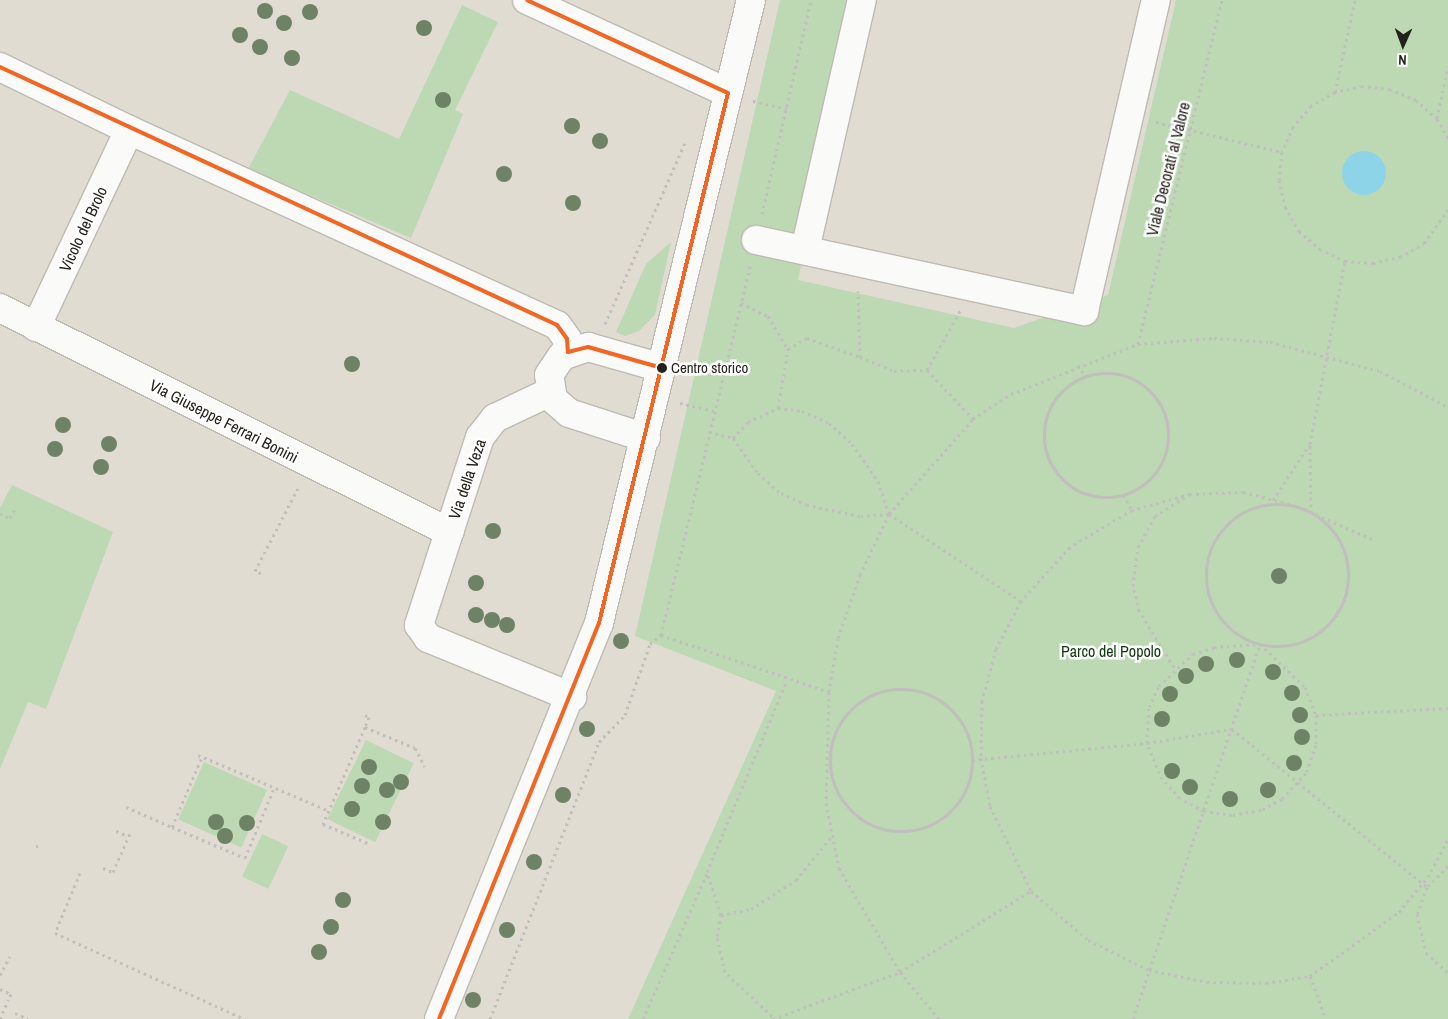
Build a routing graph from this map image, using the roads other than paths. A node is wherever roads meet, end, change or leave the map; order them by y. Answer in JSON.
{"nodes":[{"id":1,"x":527,"y":0,"type":"edge"},
{"id":2,"x":751,"y":0,"type":"edge"},
{"id":3,"x":862,"y":0,"type":"edge"},
{"id":4,"x":1156,"y":0,"type":"edge"},
{"id":5,"x":0,"y":67,"type":"edge"},
{"id":6,"x":739,"y":97,"type":"junction"},
{"id":7,"x":129,"y":130,"type":"junction"},
{"id":8,"x":756,"y":240,"type":"dead end"},
{"id":9,"x":805,"y":250,"type":"junction"},
{"id":10,"x":0,"y":308,"type":"edge"},
{"id":11,"x":36,"y":327,"type":"junction"},
{"id":12,"x":568,"y":352,"type":"junction"},
{"id":13,"x":662,"y":368,"type":"junction"},
{"id":14,"x":550,"y":392,"type":"junction"},
{"id":15,"x":646,"y":438,"type":"junction"},
{"id":16,"x":449,"y":532,"type":"junction"},
{"id":17,"x":572,"y":697,"type":"junction"},
{"id":18,"x":439,"y":1019,"type":"edge"}],
"edges":[{"from":1,"to":6,"type":"street"},
{"from":2,"to":6,"type":"street"},
{"from":3,"to":9,"type":"street"},
{"from":4,"to":9,"type":"street"},
{"from":5,"to":7,"type":"street"},
{"from":6,"to":13,"type":"street"},
{"from":7,"to":11,"type":"street","name":"Vicolo del Brolo"},
{"from":7,"to":12,"type":"street"},
{"from":8,"to":9,"type":"street"},
{"from":10,"to":11,"type":"street","name":"Via Giuseppe Ferrari Bonini"},
{"from":11,"to":16,"type":"street","name":"Via Giuseppe Ferrari Bonini"},
{"from":12,"to":13,"type":"street"},
{"from":12,"to":14,"type":"street"},
{"from":13,"to":15,"type":"street"},
{"from":14,"to":15,"type":"street"},
{"from":14,"to":16,"type":"street","name":"Via della Veza"},
{"from":15,"to":17,"type":"street"},
{"from":16,"to":17,"type":"street","name":"Via della Veza"},
{"from":17,"to":18,"type":"street"}]}
